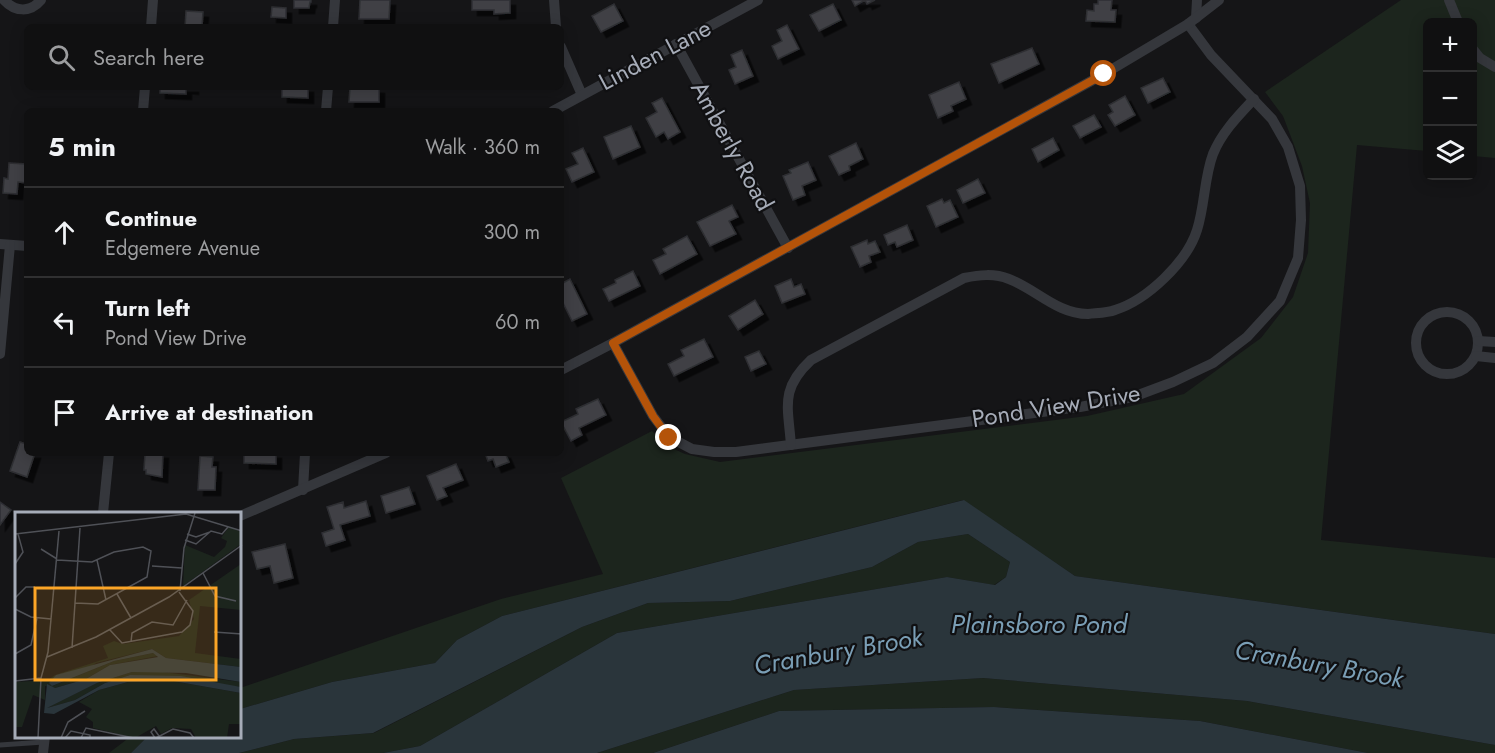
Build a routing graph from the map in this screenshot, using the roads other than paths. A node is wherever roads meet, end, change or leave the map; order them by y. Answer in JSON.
{"nodes":[{"id":1,"x":3,"y":0,"type":"edge"},
{"id":2,"x":41,"y":0,"type":"edge"},
{"id":3,"x":153,"y":0,"type":"edge"},
{"id":4,"x":335,"y":0,"type":"edge"},
{"id":5,"x":554,"y":0,"type":"edge"},
{"id":6,"x":758,"y":0,"type":"edge"},
{"id":7,"x":1197,"y":0,"type":"edge"},
{"id":8,"x":1219,"y":0,"type":"edge"},
{"id":9,"x":1449,"y":0,"type":"edge"},
{"id":10,"x":1456,"y":18,"type":"edge"},
{"id":11,"x":1192,"y":21,"type":"junction"},
{"id":12,"x":151,"y":24,"type":"edge"},
{"id":13,"x":333,"y":24,"type":"edge"},
{"id":14,"x":556,"y":24,"type":"edge"},
{"id":15,"x":675,"y":45,"type":"junction"},
{"id":16,"x":564,"y":54,"type":"edge"},
{"id":17,"x":1477,"y":54,"type":"edge"},
{"id":18,"x":1495,"y":67,"type":"edge"},
{"id":19,"x":145,"y":90,"type":"edge"},
{"id":20,"x":328,"y":90,"type":"edge"},
{"id":21,"x":582,"y":95,"type":"junction"},
{"id":22,"x":1254,"y":99,"type":"junction"},
{"id":23,"x":143,"y":108,"type":"edge"},
{"id":24,"x":326,"y":108,"type":"edge"},
{"id":25,"x":558,"y":108,"type":"edge"},
{"id":26,"x":5,"y":244,"type":"edge"},
{"id":27,"x":24,"y":246,"type":"edge"},
{"id":28,"x":788,"y":248,"type":"junction"},
{"id":29,"x":1478,"y":341,"type":"junction"},
{"id":30,"x":1495,"y":342,"type":"edge"},
{"id":31,"x":613,"y":343,"type":"junction"},
{"id":32,"x":0,"y":354,"type":"edge"},
{"id":33,"x":1476,"y":356,"type":"junction"},
{"id":34,"x":1495,"y":358,"type":"edge"},
{"id":35,"x":564,"y":368,"type":"edge"},
{"id":36,"x":791,"y":445,"type":"junction"},
{"id":37,"x":109,"y":456,"type":"edge"},
{"id":38,"x":305,"y":456,"type":"edge"},
{"id":39,"x":380,"y":456,"type":"edge"},
{"id":40,"x":303,"y":490,"type":"junction"},
{"id":41,"x":102,"y":512,"type":"edge"},
{"id":42,"x":242,"y":515,"type":"edge"},
{"id":43,"x":44,"y":744,"type":"edge"},
{"id":44,"x":0,"y":745,"type":"edge"}],
"edges":[{"from":1,"to":2,"type":"street"},
{"from":3,"to":12,"type":"street"},
{"from":4,"to":13,"type":"street"},
{"from":5,"to":14,"type":"street"},
{"from":6,"to":15,"type":"street","name":"Linden Lane"},
{"from":7,"to":11,"type":"street"},
{"from":8,"to":11,"type":"street"},
{"from":9,"to":10,"type":"street"},
{"from":11,"to":22,"type":"street","name":"Pond View Drive"},
{"from":11,"to":28,"type":"street"},
{"from":15,"to":21,"type":"street","name":"Linden Lane"},
{"from":15,"to":28,"type":"street","name":"Amberly Road"},
{"from":16,"to":21,"type":"street"},
{"from":17,"to":18,"type":"street"},
{"from":19,"to":23,"type":"street"},
{"from":20,"to":24,"type":"street"},
{"from":21,"to":25,"type":"street","name":"Linden Lane"},
{"from":22,"to":36,"type":"street"},
{"from":22,"to":36,"type":"street","name":"Pond View Drive"},
{"from":26,"to":27,"type":"street"},
{"from":26,"to":32,"type":"street"},
{"from":28,"to":31,"type":"street"},
{"from":29,"to":30,"type":"street"},
{"from":29,"to":33,"type":"street"},
{"from":29,"to":33,"type":"street"},
{"from":31,"to":35,"type":"street"},
{"from":31,"to":36,"type":"street","name":"Pond View Drive"},
{"from":33,"to":34,"type":"street"},
{"from":37,"to":41,"type":"street"},
{"from":38,"to":40,"type":"street"},
{"from":39,"to":40,"type":"street"},
{"from":40,"to":42,"type":"street"},
{"from":43,"to":44,"type":"lane"}]}
